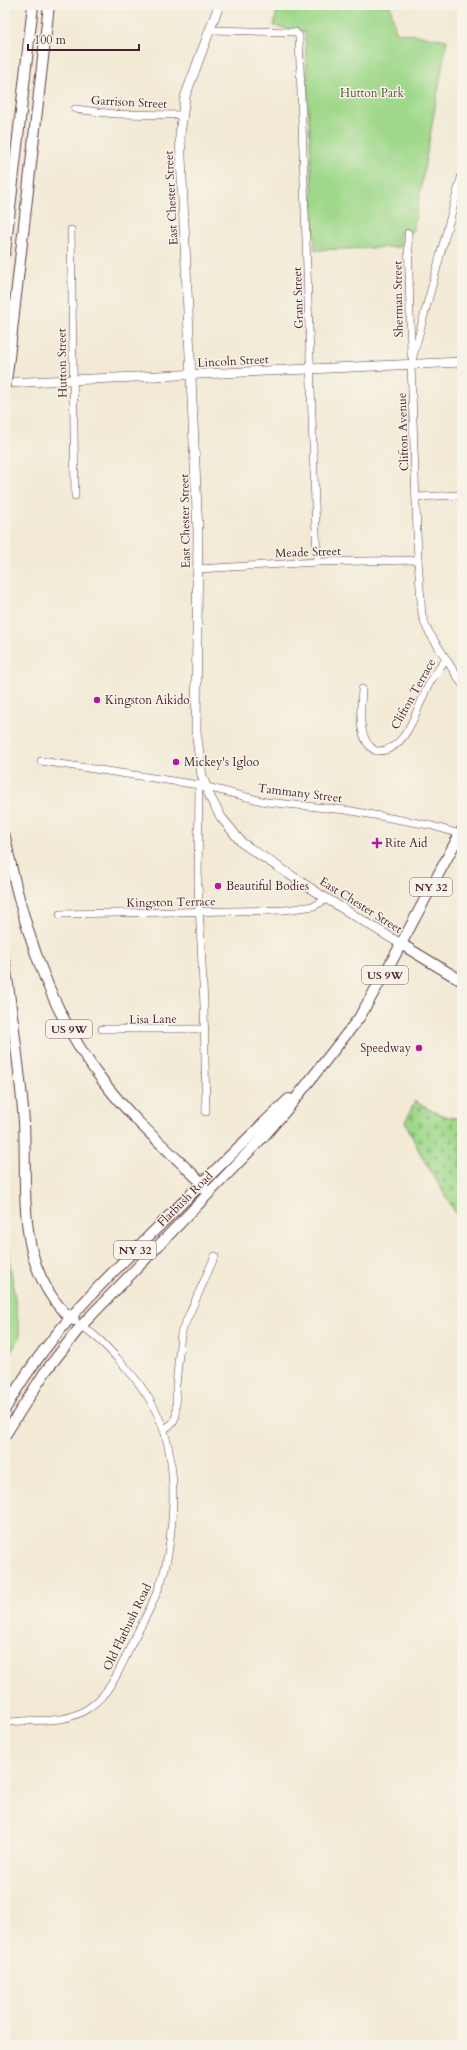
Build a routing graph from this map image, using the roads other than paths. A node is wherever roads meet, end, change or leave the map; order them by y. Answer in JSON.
{"nodes":[{"id":1,"x":33,"y":5,"type":"edge"},
{"id":2,"x":49,"y":5,"type":"edge"},
{"id":3,"x":219,"y":5,"type":"edge"},
{"id":4,"x":210,"y":30,"type":"junction"},
{"id":5,"x":75,"y":109,"type":"dead end"},
{"id":6,"x":182,"y":115,"type":"junction"},
{"id":7,"x":462,"y":174,"type":"edge"},
{"id":8,"x":71,"y":230,"type":"dead end"},
{"id":9,"x":408,"y":233,"type":"dead end"},
{"id":10,"x":5,"y":252,"type":"edge"},
{"id":11,"x":462,"y":362,"type":"edge"},
{"id":12,"x":411,"y":364,"type":"junction"},
{"id":13,"x":311,"y":370,"type":"junction"},
{"id":14,"x":190,"y":375,"type":"junction"},
{"id":15,"x":73,"y":381,"type":"junction"},
{"id":16,"x":5,"y":383,"type":"edge"},
{"id":17,"x":5,"y":387,"type":"edge"},
{"id":18,"x":462,"y":495,"type":"edge"},
{"id":19,"x":76,"y":496,"type":"dead end"},
{"id":20,"x":416,"y":498,"type":"junction"},
{"id":21,"x":418,"y":560,"type":"junction"},
{"id":22,"x":317,"y":562,"type":"junction"},
{"id":23,"x":198,"y":569,"type":"junction"},
{"id":24,"x":446,"y":659,"type":"junction"},
{"id":25,"x":462,"y":684,"type":"edge"},
{"id":26,"x":362,"y":689,"type":"dead end"},
{"id":27,"x":41,"y":761,"type":"dead end"},
{"id":28,"x":202,"y":786,"type":"junction"},
{"id":29,"x":461,"y":832,"type":"edge"},
{"id":30,"x":5,"y":837,"type":"edge"},
{"id":31,"x":327,"y":899,"type":"junction"},
{"id":32,"x":199,"y":913,"type":"junction"},
{"id":33,"x":60,"y":914,"type":"dead end"},
{"id":34,"x":401,"y":944,"type":"junction"},
{"id":35,"x":5,"y":963,"type":"edge"},
{"id":36,"x":462,"y":981,"type":"edge"},
{"id":37,"x":102,"y":1029,"type":"dead end"},
{"id":38,"x":205,"y":1029,"type":"junction"},
{"id":39,"x":312,"y":1077,"type":"junction"},
{"id":40,"x":206,"y":1112,"type":"dead end"},
{"id":41,"x":202,"y":1183,"type":"junction"},
{"id":42,"x":204,"y":1199,"type":"junction"},
{"id":43,"x":215,"y":1256,"type":"dead end"},
{"id":44,"x":70,"y":1317,"type":"junction"},
{"id":45,"x":81,"y":1326,"type":"junction"},
{"id":46,"x":5,"y":1409,"type":"edge"},
{"id":47,"x":164,"y":1429,"type":"junction"},
{"id":48,"x":5,"y":1435,"type":"edge"},
{"id":49,"x":5,"y":1723,"type":"edge"}],
"edges":[{"from":1,"to":10,"type":"main road"},
{"from":2,"to":17,"type":"main road","bridge":true},
{"from":3,"to":4,"type":"main road","name":"East Chester Street"},
{"from":4,"to":6,"type":"main road","name":"East Chester Street"},
{"from":4,"to":13,"type":"street","name":"Grant Street"},
{"from":5,"to":6,"type":"street","name":"Garrison Street"},
{"from":6,"to":14,"type":"main road","name":"East Chester Street"},
{"from":7,"to":12,"type":"street","name":"Clifton Avenue"},
{"from":8,"to":15,"type":"street","name":"Hutton Street"},
{"from":9,"to":12,"type":"street","name":"Sherman Street"},
{"from":11,"to":12,"type":"main road","name":"Lincoln Street"},
{"from":12,"to":13,"type":"main road","name":"Lincoln Street"},
{"from":12,"to":20,"type":"street","name":"Clifton Avenue"},
{"from":13,"to":14,"type":"main road","name":"Lincoln Street"},
{"from":13,"to":22,"type":"street","name":"Grant Street"},
{"from":14,"to":15,"type":"main road","name":"Lincoln Street"},
{"from":14,"to":23,"type":"main road","name":"East Chester Street"},
{"from":15,"to":16,"type":"main road","name":"Lincoln Street"},
{"from":15,"to":19,"type":"street","name":"Hutton Street"},
{"from":18,"to":20,"type":"street"},
{"from":20,"to":21,"type":"street","name":"Clifton Avenue"},
{"from":21,"to":22,"type":"street","name":"Meade Street"},
{"from":21,"to":24,"type":"street","name":"Clifton Avenue"},
{"from":22,"to":23,"type":"street","name":"Meade Street"},
{"from":23,"to":28,"type":"main road","name":"East Chester Street"},
{"from":24,"to":25,"type":"street","name":"Clifton Avenue"},
{"from":24,"to":26,"type":"street","name":"Clifton Terrace"},
{"from":27,"to":28,"type":"street","name":"Tammany Street"},
{"from":28,"to":29,"type":"street","name":"Tammany Street"},
{"from":28,"to":31,"type":"main road","name":"East Chester Street"},
{"from":28,"to":32,"type":"street","name":"East Chester Street"},
{"from":29,"to":34,"type":"main road","number":"NY 32"},
{"from":30,"to":41,"type":"main road","number":"US 9W"},
{"from":31,"to":32,"type":"street","name":"Kingston Terrace"},
{"from":31,"to":34,"type":"main road","name":"East Chester Street"},
{"from":32,"to":33,"type":"street","name":"Kingston Terrace"},
{"from":32,"to":38,"type":"street","name":"East Chester Street"},
{"from":34,"to":36,"type":"main road","number":"US 9W"},
{"from":34,"to":39,"type":"main road","name":"Flatbush Road","number":"US 9W"},
{"from":35,"to":44,"type":"main road"},
{"from":37,"to":38,"type":"street","name":"Lisa Lane"},
{"from":38,"to":40,"type":"street","name":"East Chester Street"},
{"from":39,"to":41,"type":"main road","name":"Flatbush Road","number":"US 9W"},
{"from":39,"to":42,"type":"main road","name":"Flatbush Road","number":"US 9W"},
{"from":41,"to":42,"type":"main road"},
{"from":41,"to":44,"type":"main road","name":"Flatbush Road","number":"NY 32"},
{"from":42,"to":45,"type":"main road","name":"Flatbush Road","number":"US 9W"},
{"from":43,"to":47,"type":"street"},
{"from":44,"to":45,"type":"main road"},
{"from":44,"to":46,"type":"main road","name":"Flatbush Road","number":"NY 32"},
{"from":45,"to":47,"type":"street","name":"Old Flatbush Road"},
{"from":45,"to":48,"type":"main road","name":"Flatbush Road"},
{"from":47,"to":49,"type":"street","name":"Old Flatbush Road"}]}
